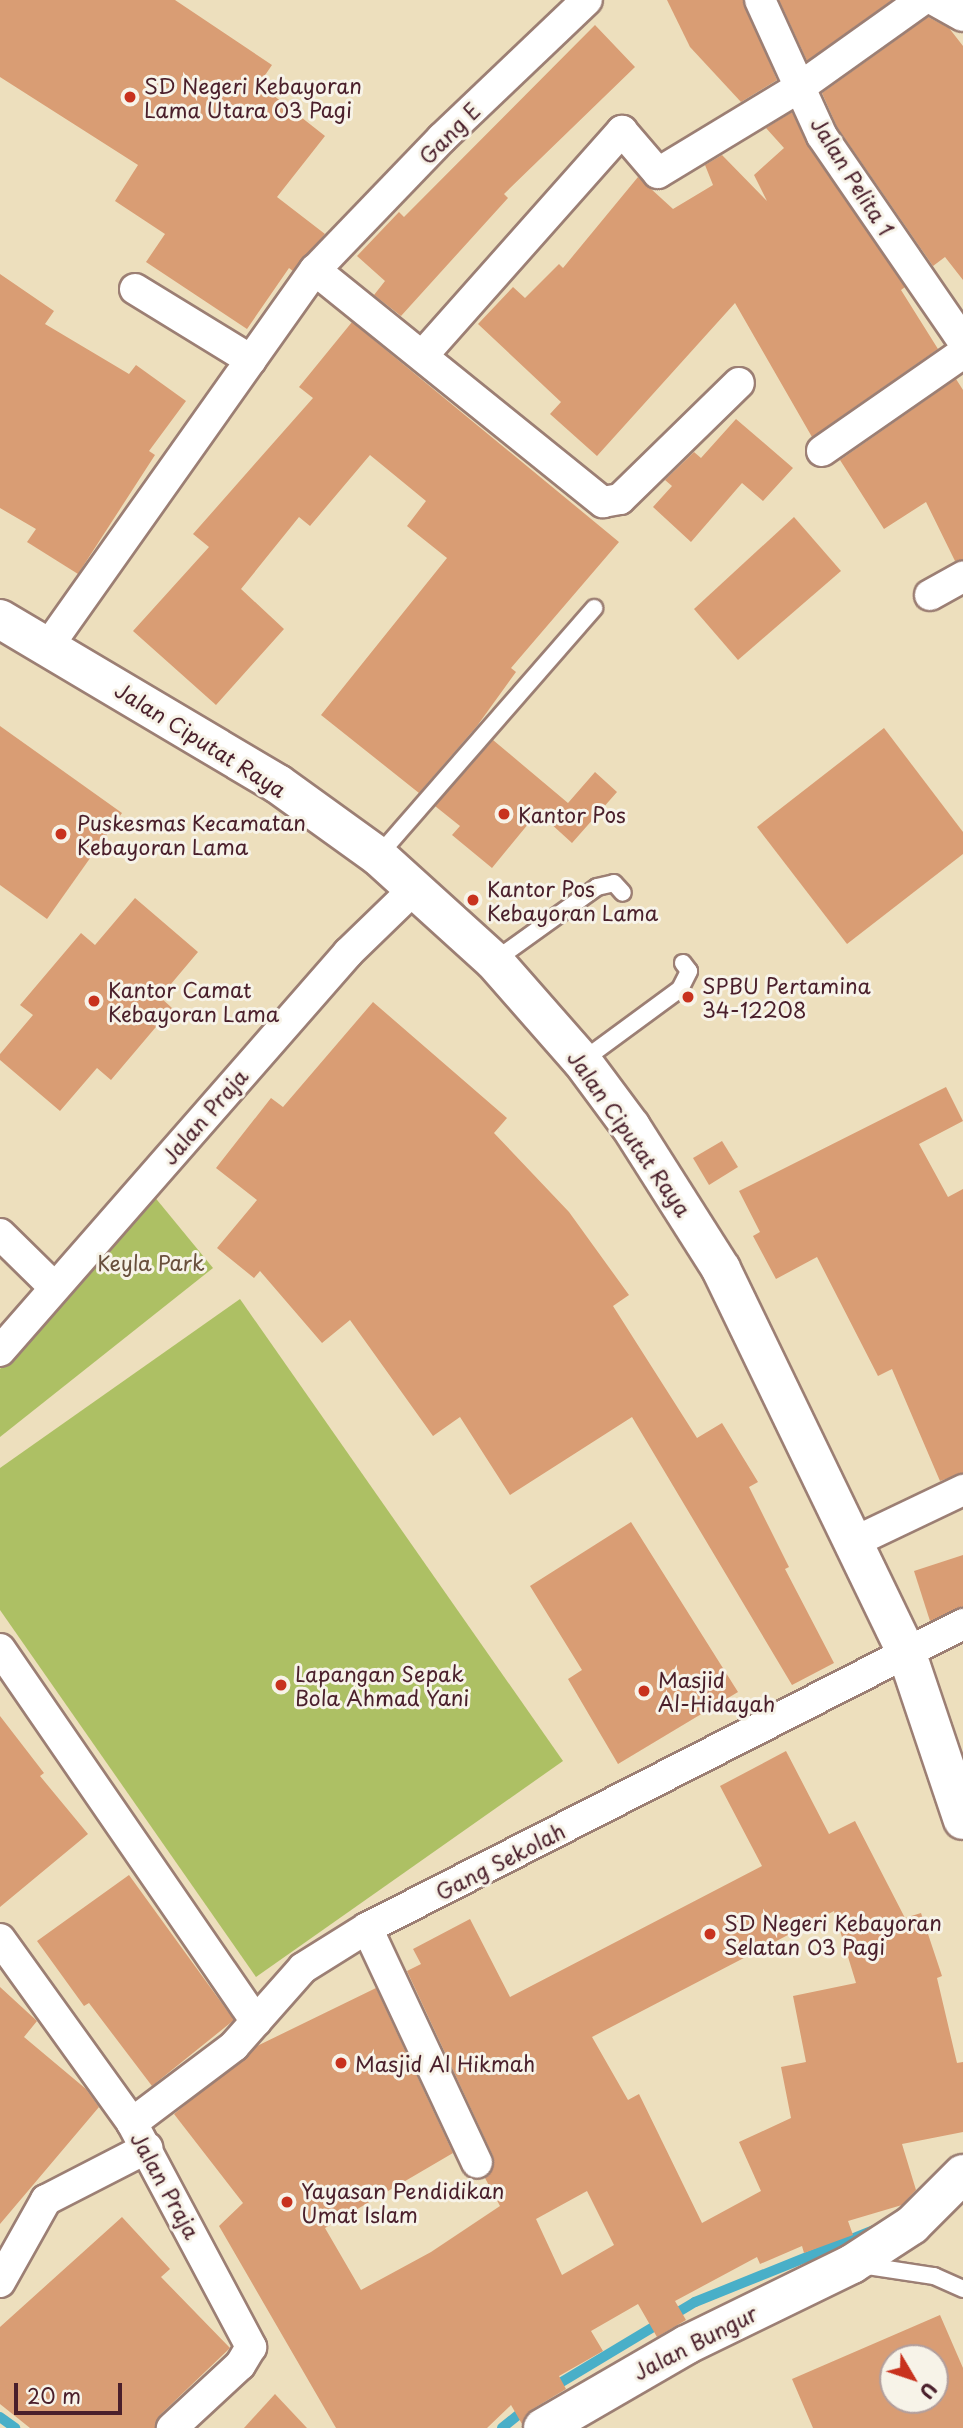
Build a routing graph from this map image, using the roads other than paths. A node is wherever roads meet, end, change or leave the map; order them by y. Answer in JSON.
{"nodes":[{"id":1,"x":587,"y":0,"type":"edge"},
{"id":2,"x":760,"y":0,"type":"edge"},
{"id":3,"x":922,"y":0,"type":"edge"},
{"id":4,"x":934,"y":0,"type":"edge"},
{"id":5,"x":961,"y":17,"type":"edge"},
{"id":6,"x":800,"y":87,"type":"junction"},
{"id":7,"x":315,"y":270,"type":"junction"},
{"id":8,"x":135,"y":289,"type":"dead end"},
{"id":9,"x":963,"y":341,"type":"edge"},
{"id":10,"x":963,"y":353,"type":"edge"},
{"id":11,"x":423,"y":355,"type":"junction"},
{"id":12,"x":251,"y":360,"type":"junction"},
{"id":13,"x":739,"y":383,"type":"dead end"},
{"id":14,"x":822,"y":451,"type":"dead end"},
{"id":15,"x":963,"y":577,"type":"edge"},
{"id":16,"x":930,"y":595,"type":"dead end"},
{"id":17,"x":594,"y":608,"type":"dead end"},
{"id":18,"x":0,"y":619,"type":"edge"},
{"id":19,"x":49,"y":645,"type":"junction"},
{"id":20,"x":378,"y":856,"type":"junction"},
{"id":21,"x":415,"y":888,"type":"junction"},
{"id":22,"x":624,"y":893,"type":"dead end"},
{"id":23,"x":494,"y":961,"type":"junction"},
{"id":24,"x":683,"y":963,"type":"dead end"},
{"id":25,"x":582,"y":1060,"type":"junction"},
{"id":26,"x":0,"y":1234,"type":"edge"},
{"id":27,"x":54,"y":1287,"type":"junction"},
{"id":28,"x":0,"y":1351,"type":"edge"},
{"id":29,"x":963,"y":1490,"type":"edge"},
{"id":30,"x":854,"y":1542,"type":"junction"},
{"id":31,"x":963,"y":1624,"type":"edge"},
{"id":32,"x":0,"y":1649,"type":"edge"},
{"id":33,"x":907,"y":1654,"type":"junction"},
{"id":34,"x":962,"y":1810,"type":"edge"},
{"id":35,"x":367,"y":1928,"type":"junction"},
{"id":36,"x":0,"y":1939,"type":"edge"},
{"id":37,"x":256,"y":2022,"type":"junction"},
{"id":38,"x":140,"y":2135,"type":"junction"},
{"id":39,"x":477,"y":2163,"type":"dead end"},
{"id":40,"x":963,"y":2174,"type":"edge"},
{"id":41,"x":852,"y":2264,"type":"junction"},
{"id":42,"x":0,"y":2282,"type":"edge"},
{"id":43,"x":963,"y":2289,"type":"edge"},
{"id":44,"x":172,"y":2428,"type":"edge"},
{"id":45,"x":543,"y":2428,"type":"edge"}],
"edges":[{"from":1,"to":7,"type":"street","name":"Gang E"},
{"from":2,"to":6,"type":"street","name":"Jalan Pelita 1"},
{"from":3,"to":6,"type":"street"},
{"from":4,"to":5,"type":"street"},
{"from":6,"to":9,"type":"street","name":"Jalan Pelita 1"},
{"from":6,"to":11,"type":"street"},
{"from":7,"to":11,"type":"street"},
{"from":7,"to":12,"type":"street"},
{"from":8,"to":12,"type":"street"},
{"from":10,"to":14,"type":"street"},
{"from":11,"to":13,"type":"street"},
{"from":12,"to":19,"type":"street"},
{"from":15,"to":16,"type":"street"},
{"from":17,"to":20,"type":"lane"},
{"from":18,"to":19,"type":"main road","name":"Jalan Ciputat Raya"},
{"from":19,"to":20,"type":"main road","name":"Jalan Ciputat Raya"},
{"from":20,"to":21,"type":"main road","name":"Jalan Ciputat Raya"},
{"from":21,"to":23,"type":"main road","name":"Jalan Ciputat Raya"},
{"from":21,"to":27,"type":"street","name":"Jalan Praja"},
{"from":22,"to":23,"type":"lane"},
{"from":23,"to":25,"type":"main road","name":"Jalan Ciputat Raya"},
{"from":24,"to":25,"type":"lane"},
{"from":25,"to":30,"type":"main road","name":"Jalan Ciputat Raya"},
{"from":26,"to":27,"type":"street"},
{"from":27,"to":28,"type":"street","name":"Jalan Praja"},
{"from":29,"to":30,"type":"street"},
{"from":30,"to":33,"type":"main road","name":"Jalan Ciputat Raya"},
{"from":31,"to":33,"type":"street","name":"Gang Sekolah"},
{"from":32,"to":37,"type":"street"},
{"from":33,"to":34,"type":"main road","name":"Jalan Ciputat Raya"},
{"from":33,"to":35,"type":"street","name":"Gang Sekolah"},
{"from":35,"to":37,"type":"street","name":"Gang Sekolah"},
{"from":35,"to":39,"type":"street"},
{"from":36,"to":38,"type":"street","name":"Jalan Praja"},
{"from":37,"to":38,"type":"street","name":"Gang Sekolah"},
{"from":38,"to":42,"type":"street","name":"Gang Sekolah"},
{"from":38,"to":44,"type":"street","name":"Jalan Praja"},
{"from":40,"to":41,"type":"main road","name":"Jalan Bungur"},
{"from":41,"to":43,"type":"lane"},
{"from":41,"to":45,"type":"main road","name":"Jalan Bungur"}]}
